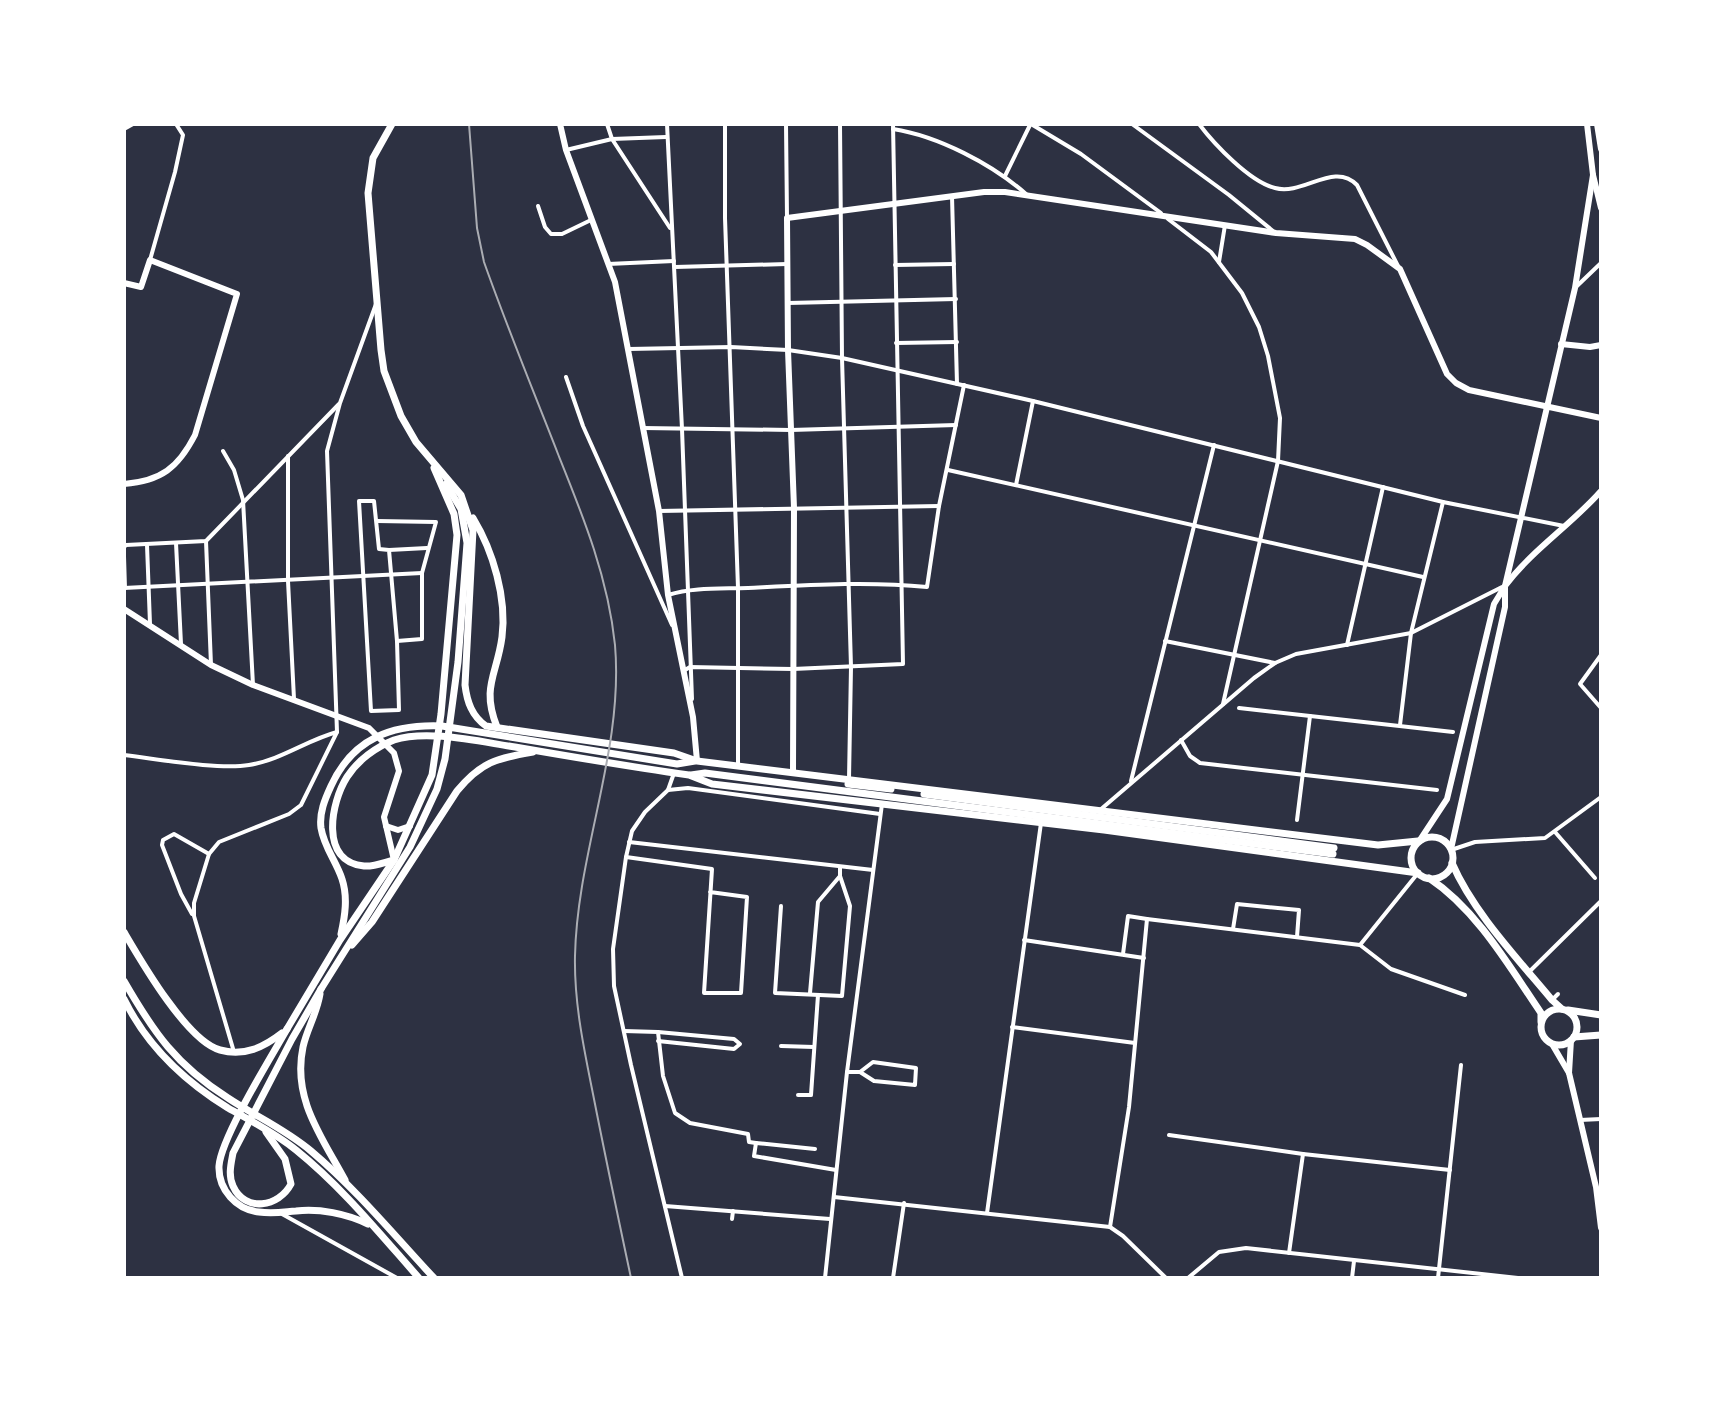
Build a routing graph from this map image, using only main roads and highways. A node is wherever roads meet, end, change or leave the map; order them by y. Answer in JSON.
{"nodes":[{"id":1,"x":392,"y":124,"type":"edge"},
{"id":2,"x":429,"y":459,"type":"junction"},
{"id":3,"x":467,"y":508,"type":"junction"},
{"id":4,"x":497,"y":727,"type":"junction"},
{"id":5,"x":539,"y":751,"type":"junction"},
{"id":6,"x":651,"y":755,"type":"junction"},
{"id":7,"x":741,"y":766,"type":"junction"},
{"id":8,"x":689,"y":775,"type":"junction"},
{"id":9,"x":1419,"y":841,"type":"junction"},
{"id":10,"x":394,"y":860,"type":"junction"},
{"id":11,"x":1452,"y":863,"type":"junction"},
{"id":12,"x":1418,"y":873,"type":"junction"},
{"id":13,"x":1429,"y":878,"type":"junction"},
{"id":14,"x":124,"y":932,"type":"edge"},
{"id":15,"x":340,"y":940,"type":"junction"},
{"id":16,"x":342,"y":959,"type":"junction"},
{"id":17,"x":124,"y":981,"type":"edge"},
{"id":18,"x":321,"y":989,"type":"junction"},
{"id":19,"x":124,"y":999,"type":"edge"},
{"id":20,"x":1564,"y":1009,"type":"junction"},
{"id":21,"x":1601,"y":1015,"type":"edge"},
{"id":22,"x":1541,"y":1022,"type":"junction"},
{"id":23,"x":287,"y":1029,"type":"junction"},
{"id":24,"x":1601,"y":1035,"type":"edge"},
{"id":25,"x":1572,"y":1039,"type":"junction"},
{"id":26,"x":262,"y":1127,"type":"junction"},
{"id":27,"x":236,"y":1134,"type":"junction"},
{"id":28,"x":348,"y":1185,"type":"junction"},
{"id":29,"x":373,"y":1227,"type":"junction"},
{"id":30,"x":419,"y":1278,"type":"edge"},
{"id":31,"x":434,"y":1278,"type":"edge"}],
"edges":[{"from":1,"to":2,"type":"main road"},
{"from":2,"to":3,"type":"main road"},
{"from":2,"to":10,"type":"main road"},
{"from":2,"to":16,"type":"main road"},
{"from":3,"to":4,"type":"main road"},
{"from":3,"to":4,"type":"main road"},
{"from":4,"to":6,"type":"main road"},
{"from":5,"to":8,"type":"main road"},
{"from":5,"to":10,"type":"main road"},
{"from":5,"to":16,"type":"main road"},
{"from":6,"to":7,"type":"main road"},
{"from":6,"to":15,"type":"main road"},
{"from":7,"to":8,"type":"main road"},
{"from":7,"to":9,"type":"main road"},
{"from":8,"to":12,"type":"main road"},
{"from":9,"to":11,"type":"main road"},
{"from":9,"to":12,"type":"main road"},
{"from":10,"to":15,"type":"main road"},
{"from":11,"to":13,"type":"main road"},
{"from":11,"to":20,"type":"main road"},
{"from":12,"to":13,"type":"main road"},
{"from":13,"to":22,"type":"main road"},
{"from":14,"to":23,"type":"main road"},
{"from":15,"to":23,"type":"main road"},
{"from":16,"to":18,"type":"main road"},
{"from":17,"to":28,"type":"main road"},
{"from":18,"to":27,"type":"main road"},
{"from":18,"to":28,"type":"main road"},
{"from":19,"to":26,"type":"main road"},
{"from":20,"to":21,"type":"main road"},
{"from":20,"to":22,"type":"main road"},
{"from":20,"to":25,"type":"main road"},
{"from":22,"to":25,"type":"main road"},
{"from":23,"to":27,"type":"main road"},
{"from":24,"to":25,"type":"main road"},
{"from":26,"to":27,"type":"main road"},
{"from":26,"to":29,"type":"main road"},
{"from":27,"to":29,"type":"main road"},
{"from":28,"to":31,"type":"main road"},
{"from":29,"to":30,"type":"main road"}]}
